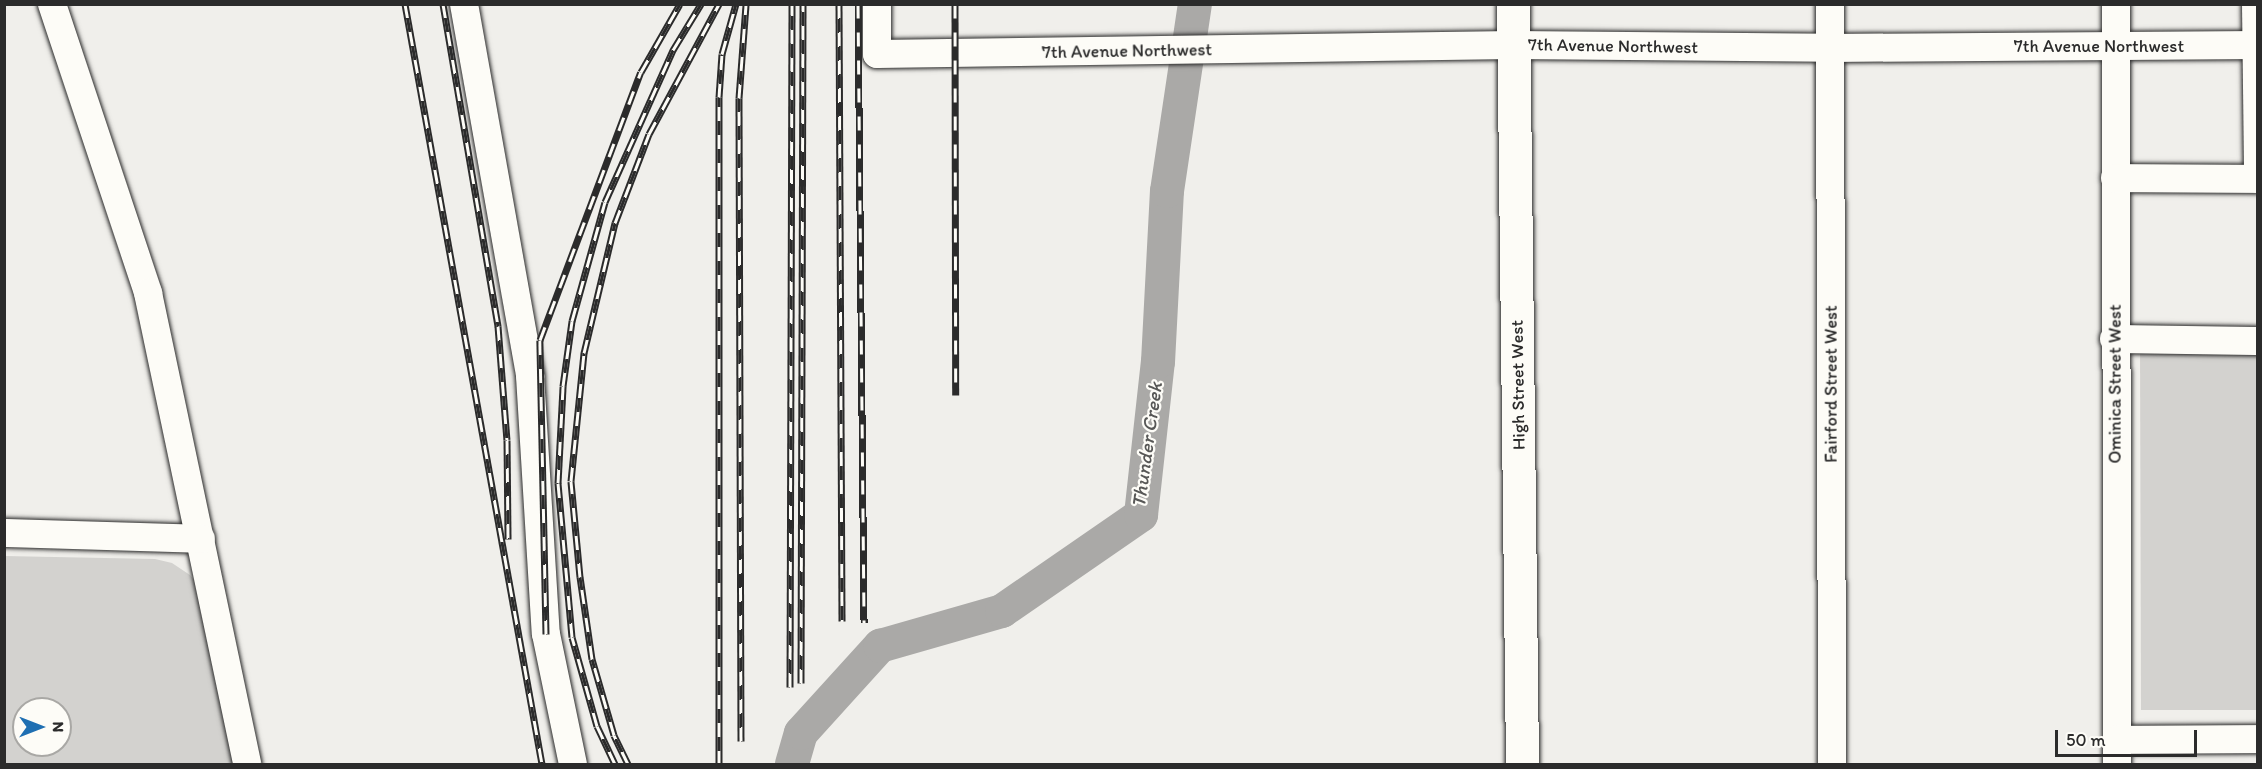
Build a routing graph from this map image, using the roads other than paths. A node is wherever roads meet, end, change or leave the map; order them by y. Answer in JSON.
{"nodes":[{"id":1,"x":52,"y":4,"type":"edge"},
{"id":2,"x":464,"y":4,"type":"edge"},
{"id":3,"x":877,"y":4,"type":"edge"},
{"id":4,"x":1514,"y":4,"type":"edge"},
{"id":5,"x":1830,"y":4,"type":"edge"},
{"id":6,"x":2116,"y":4,"type":"edge"},
{"id":7,"x":2256,"y":4,"type":"edge"},
{"id":8,"x":1513,"y":45,"type":"junction"},
{"id":9,"x":2256,"y":45,"type":"edge"},
{"id":10,"x":2116,"y":46,"type":"junction"},
{"id":11,"x":1830,"y":48,"type":"junction"},
{"id":12,"x":2115,"y":178,"type":"junction"},
{"id":13,"x":2257,"y":179,"type":"edge"},
{"id":14,"x":2114,"y":339,"type":"junction"},
{"id":15,"x":2258,"y":341,"type":"edge"},
{"id":16,"x":4,"y":533,"type":"edge"},
{"id":17,"x":201,"y":539,"type":"junction"},
{"id":18,"x":2258,"y":740,"type":"edge"},
{"id":19,"x":2117,"y":752,"type":"edge"},
{"id":20,"x":247,"y":765,"type":"edge"},
{"id":21,"x":573,"y":765,"type":"edge"},
{"id":22,"x":1522,"y":765,"type":"edge"},
{"id":23,"x":1832,"y":765,"type":"edge"}],
"edges":[{"from":1,"to":17,"type":"street"},
{"from":2,"to":21,"type":"street"},
{"from":3,"to":8,"type":"street","name":"7th Avenue Northwest"},
{"from":4,"to":8,"type":"main road","name":"High Street West"},
{"from":5,"to":11,"type":"street","name":"Fairford Street West"},
{"from":6,"to":10,"type":"street","name":"Ominica Street West"},
{"from":7,"to":9,"type":"street"},
{"from":8,"to":11,"type":"street","name":"7th Avenue Northwest"},
{"from":8,"to":22,"type":"main road","name":"High Street West"},
{"from":9,"to":10,"type":"street","name":"7th Avenue Northwest"},
{"from":9,"to":13,"type":"street"},
{"from":10,"to":11,"type":"street","name":"7th Avenue Northwest"},
{"from":10,"to":12,"type":"street","name":"Ominica Street West"},
{"from":11,"to":23,"type":"street","name":"Fairford Street West"},
{"from":12,"to":13,"type":"street"},
{"from":12,"to":14,"type":"street","name":"Ominica Street West"},
{"from":14,"to":15,"type":"street"},
{"from":14,"to":19,"type":"street","name":"Ominica Street West"},
{"from":16,"to":17,"type":"street"},
{"from":17,"to":20,"type":"street"},
{"from":18,"to":19,"type":"street"}]}
